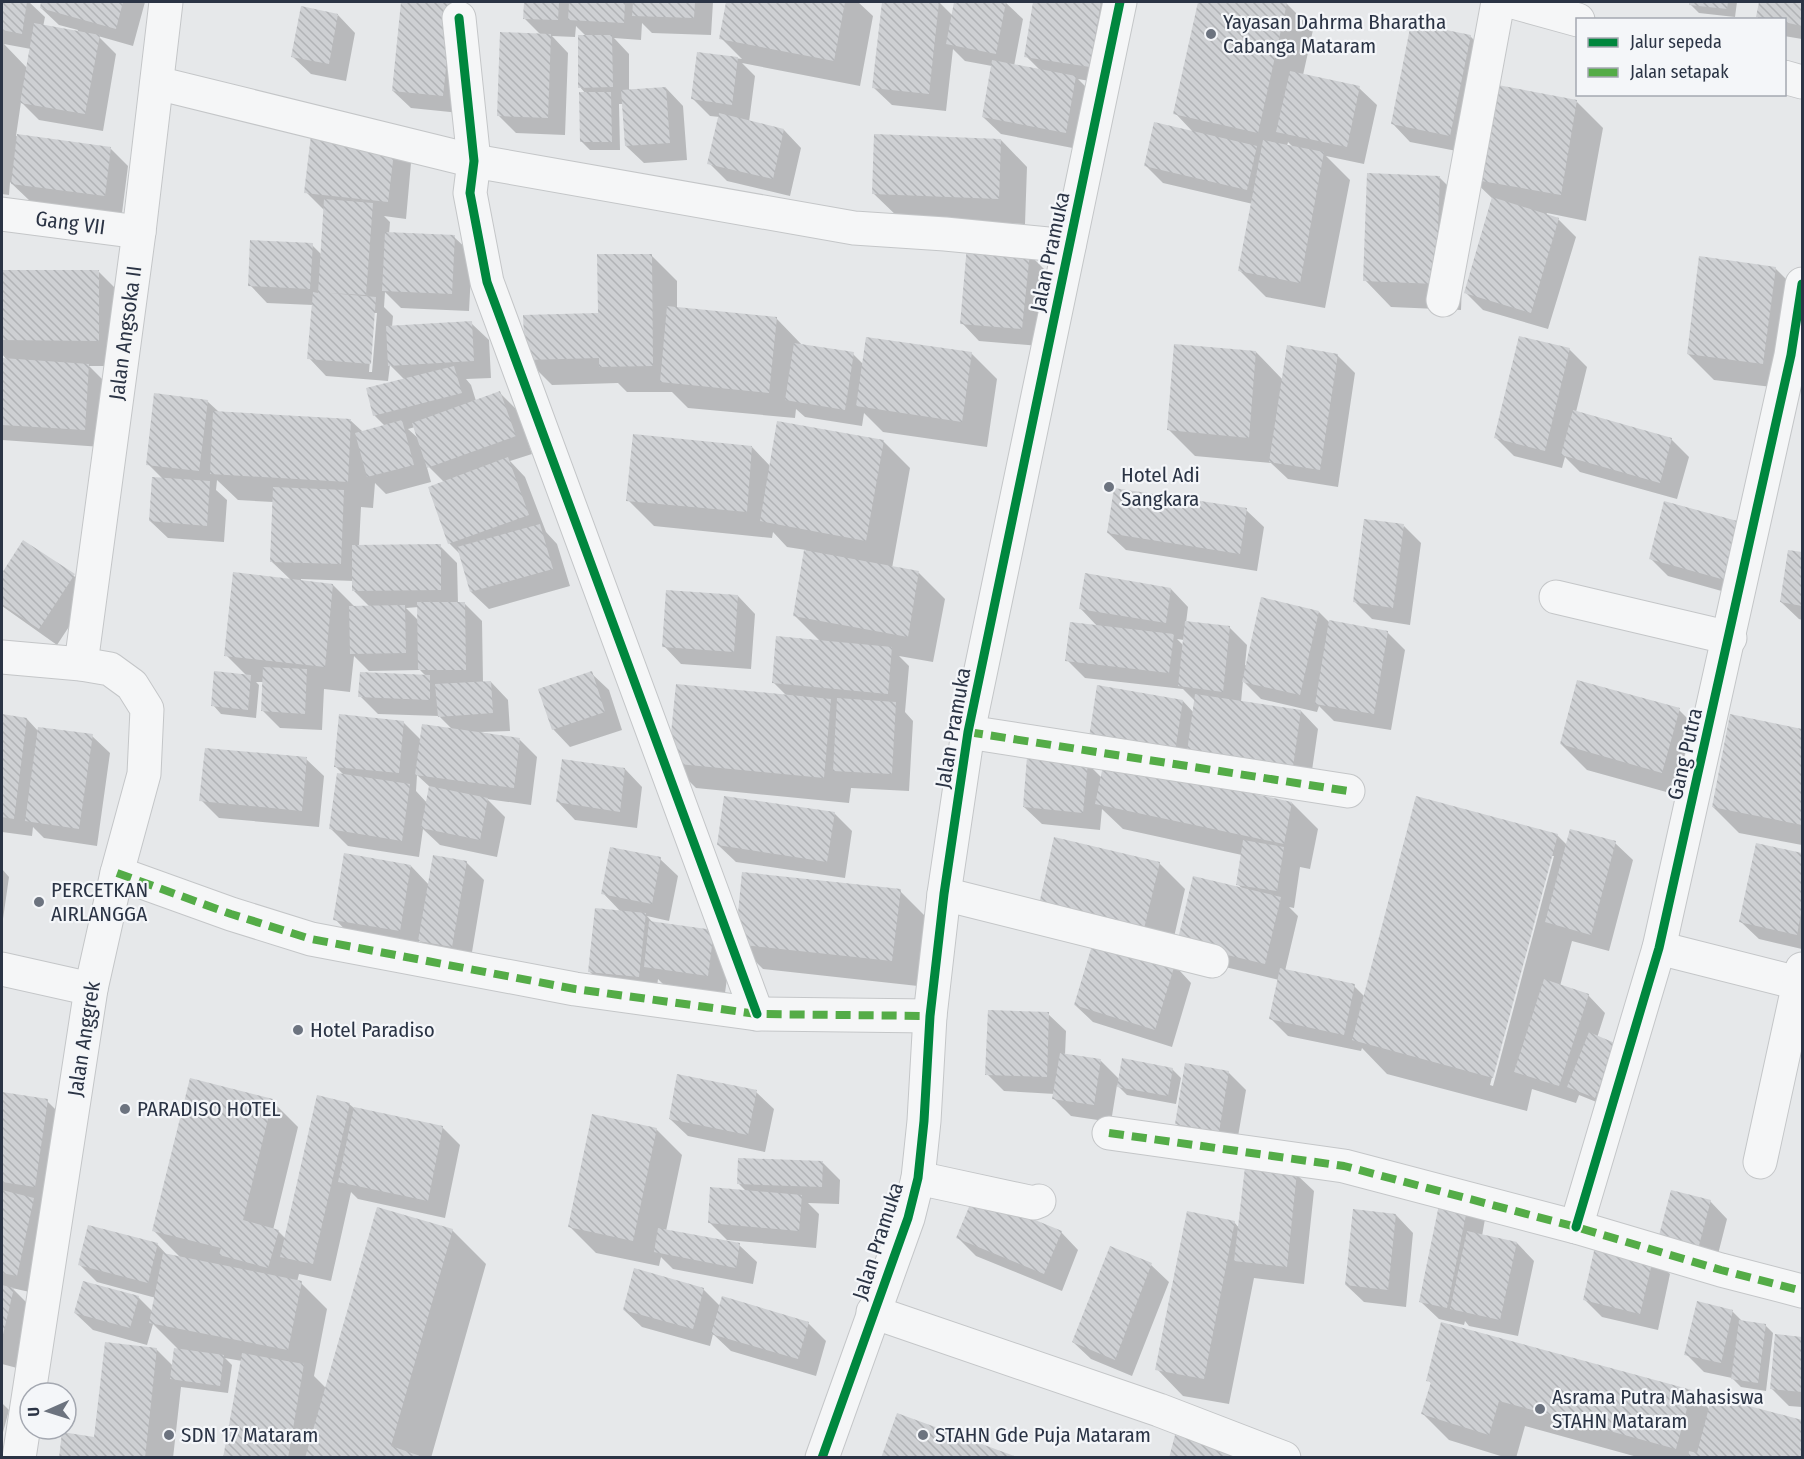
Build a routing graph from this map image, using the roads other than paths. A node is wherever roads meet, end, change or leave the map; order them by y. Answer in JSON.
{"nodes":[{"id":1,"x":166,"y":2,"type":"edge"},
{"id":2,"x":1120,"y":2,"type":"edge"},
{"id":3,"x":1498,"y":2,"type":"edge"},
{"id":4,"x":1513,"y":2,"type":"edge"},
{"id":5,"x":459,"y":18,"type":"dead end"},
{"id":6,"x":1576,"y":19,"type":"edge"},
{"id":7,"x":1786,"y":77,"type":"edge"},
{"id":8,"x":1803,"y":82,"type":"edge"},
{"id":9,"x":157,"y":83,"type":"junction"},
{"id":10,"x":474,"y":161,"type":"junction"},
{"id":11,"x":2,"y":214,"type":"edge"},
{"id":12,"x":139,"y":232,"type":"junction"},
{"id":13,"x":1069,"y":246,"type":"junction"},
{"id":14,"x":1803,"y":284,"type":"edge"},
{"id":15,"x":1443,"y":300,"type":"dead end"},
{"id":16,"x":1556,"y":597,"type":"dead end"},
{"id":17,"x":1730,"y":638,"type":"junction"},
{"id":18,"x":2,"y":657,"type":"edge"},
{"id":19,"x":81,"y":664,"type":"junction"},
{"id":20,"x":968,"y":732,"type":"junction"},
{"id":21,"x":1348,"y":791,"type":"dead end"},
{"id":22,"x":117,"y":873,"type":"junction"},
{"id":23,"x":944,"y":894,"type":"junction"},
{"id":24,"x":1659,"y":948,"type":"junction"},
{"id":25,"x":1212,"y":960,"type":"dead end"},
{"id":26,"x":2,"y":969,"type":"edge"},
{"id":27,"x":1802,"y":979,"type":"edge"},
{"id":28,"x":91,"y":988,"type":"junction"},
{"id":29,"x":757,"y":1014,"type":"junction"},
{"id":30,"x":930,"y":1016,"type":"junction"},
{"id":31,"x":1109,"y":1133,"type":"dead end"},
{"id":32,"x":1760,"y":1162,"type":"dead end"},
{"id":33,"x":918,"y":1178,"type":"junction"},
{"id":34,"x":1039,"y":1201,"type":"dead end"},
{"id":35,"x":1576,"y":1227,"type":"junction"},
{"id":36,"x":1803,"y":1291,"type":"edge"},
{"id":37,"x":873,"y":1312,"type":"junction"},
{"id":38,"x":19,"y":1458,"type":"edge"},
{"id":39,"x":822,"y":1458,"type":"edge"},
{"id":40,"x":1284,"y":1458,"type":"edge"}],
"edges":[{"from":1,"to":9,"type":"street","name":"Jalan Angsoka II"},
{"from":2,"to":13,"type":"street","name":"Jalan Pramuka"},
{"from":3,"to":15,"type":"street"},
{"from":4,"to":6,"type":"street"},
{"from":5,"to":10,"type":"street"},
{"from":7,"to":8,"type":"street"},
{"from":9,"to":10,"type":"street"},
{"from":9,"to":12,"type":"street","name":"Jalan Angsoka II"},
{"from":10,"to":13,"type":"street"},
{"from":10,"to":29,"type":"street"},
{"from":11,"to":12,"type":"street","name":"Gang VII"},
{"from":12,"to":19,"type":"street","name":"Jalan Angsoka II"},
{"from":13,"to":20,"type":"street","name":"Jalan Pramuka"},
{"from":14,"to":17,"type":"street","name":"Gang Putra"},
{"from":16,"to":17,"type":"street"},
{"from":17,"to":24,"type":"street","name":"Gang Putra"},
{"from":18,"to":19,"type":"street","name":"Jalan Anggrek"},
{"from":19,"to":22,"type":"street","name":"Jalan Anggrek"},
{"from":20,"to":21,"type":"street"},
{"from":20,"to":23,"type":"street","name":"Jalan Pramuka"},
{"from":22,"to":28,"type":"street","name":"Jalan Anggrek"},
{"from":22,"to":29,"type":"street"},
{"from":23,"to":25,"type":"street"},
{"from":23,"to":30,"type":"street","name":"Jalan Pramuka"},
{"from":24,"to":27,"type":"street"},
{"from":24,"to":35,"type":"street","name":"Gang Putra"},
{"from":26,"to":28,"type":"street"},
{"from":27,"to":32,"type":"street"},
{"from":28,"to":38,"type":"street","name":"Jalan Anggrek"},
{"from":29,"to":30,"type":"street"},
{"from":30,"to":33,"type":"street","name":"Jalan Pramuka"},
{"from":31,"to":35,"type":"street"},
{"from":33,"to":34,"type":"street"},
{"from":33,"to":37,"type":"street","name":"Jalan Pramuka"},
{"from":35,"to":36,"type":"street"},
{"from":37,"to":39,"type":"street","name":"Jalan Pramuka"},
{"from":37,"to":40,"type":"street"}]}
